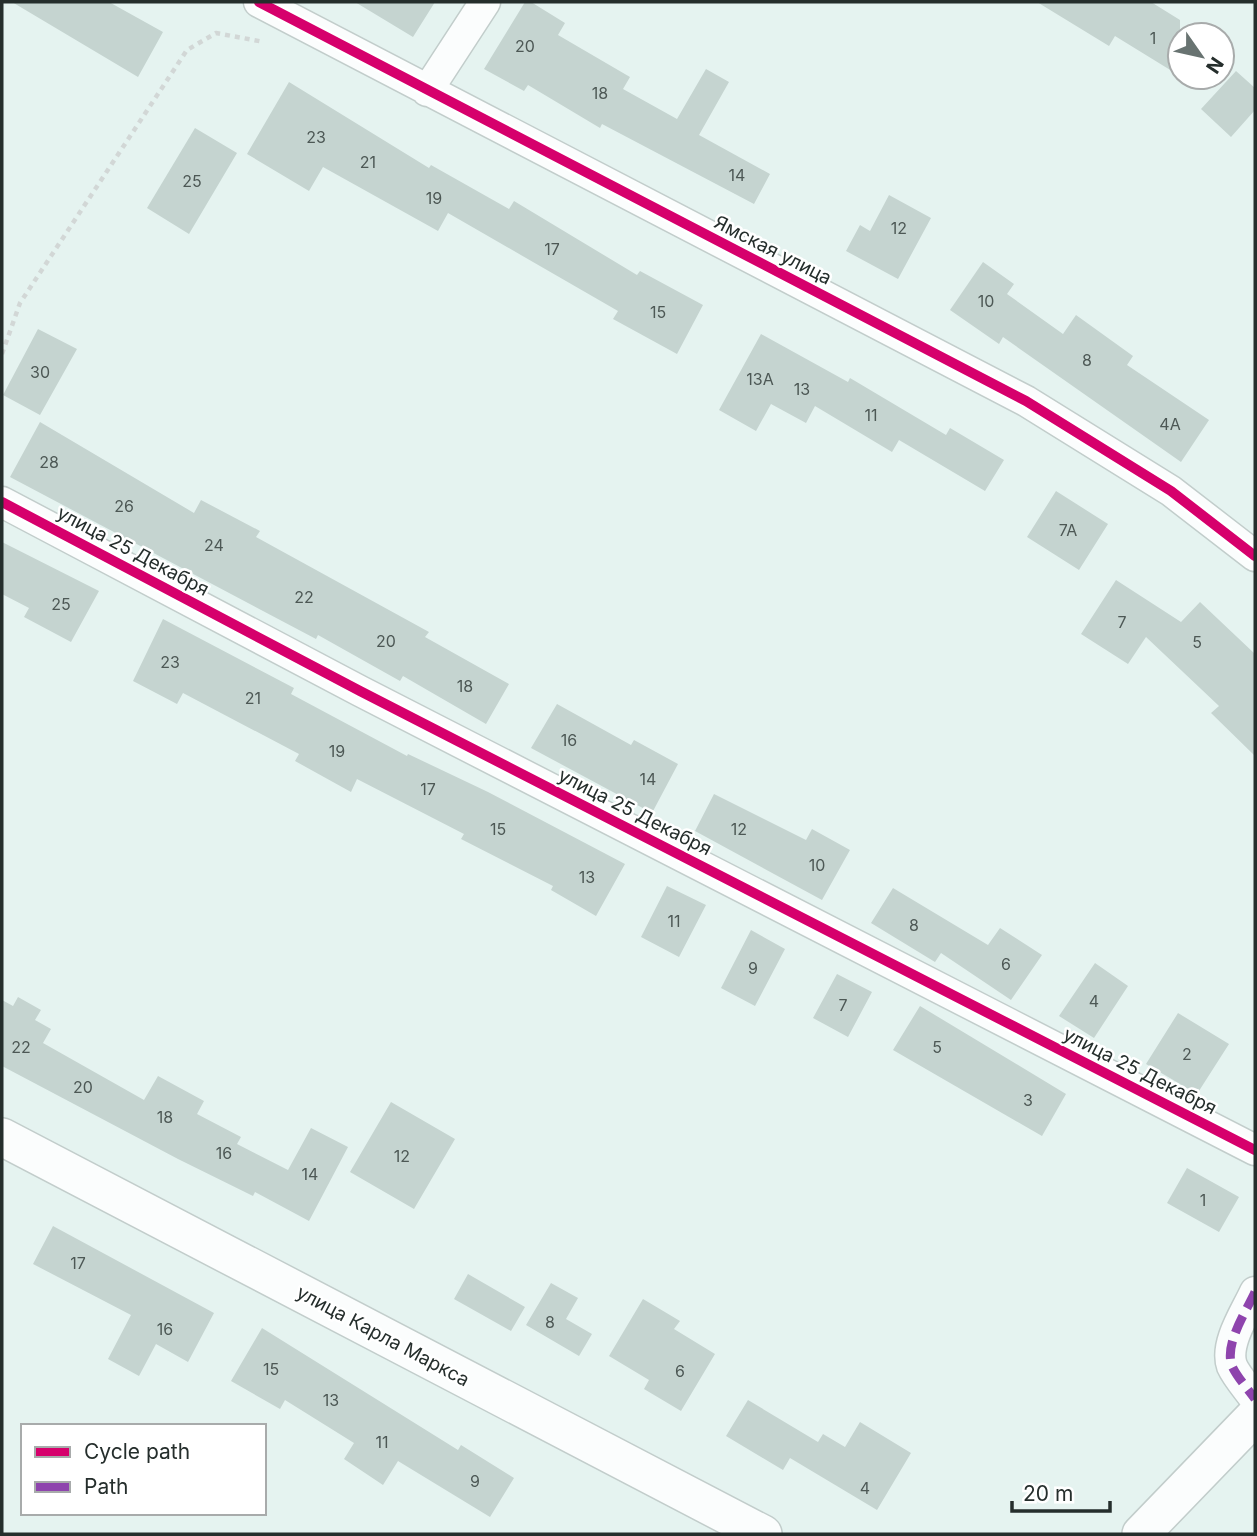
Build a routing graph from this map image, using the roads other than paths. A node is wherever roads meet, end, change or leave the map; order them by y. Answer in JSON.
{"nodes":[{"id":1,"x":259,"y":2,"type":"edge"},
{"id":2,"x":485,"y":2,"type":"edge"},
{"id":3,"x":428,"y":91,"type":"junction"},
{"id":4,"x":2,"y":502,"type":"edge"},
{"id":5,"x":1255,"y":556,"type":"edge"},
{"id":6,"x":2,"y":1138,"type":"edge"},
{"id":7,"x":1255,"y":1150,"type":"edge"},
{"id":8,"x":1255,"y":1292,"type":"edge"},
{"id":9,"x":1255,"y":1399,"type":"edge"},
{"id":10,"x":1255,"y":1416,"type":"edge"},
{"id":11,"x":763,"y":1534,"type":"edge"},
{"id":12,"x":1142,"y":1534,"type":"edge"}],
"edges":[{"from":1,"to":3,"type":"street","name":"Ямская улица"},
{"from":2,"to":3,"type":"street"},
{"from":3,"to":5,"type":"street","name":"Ямская улица"},
{"from":4,"to":7,"type":"street","name":"улица 25 Декабря"},
{"from":6,"to":11,"type":"street","name":"улица Карла Маркса"},
{"from":8,"to":9,"type":"street"},
{"from":10,"to":12,"type":"street"}]}
